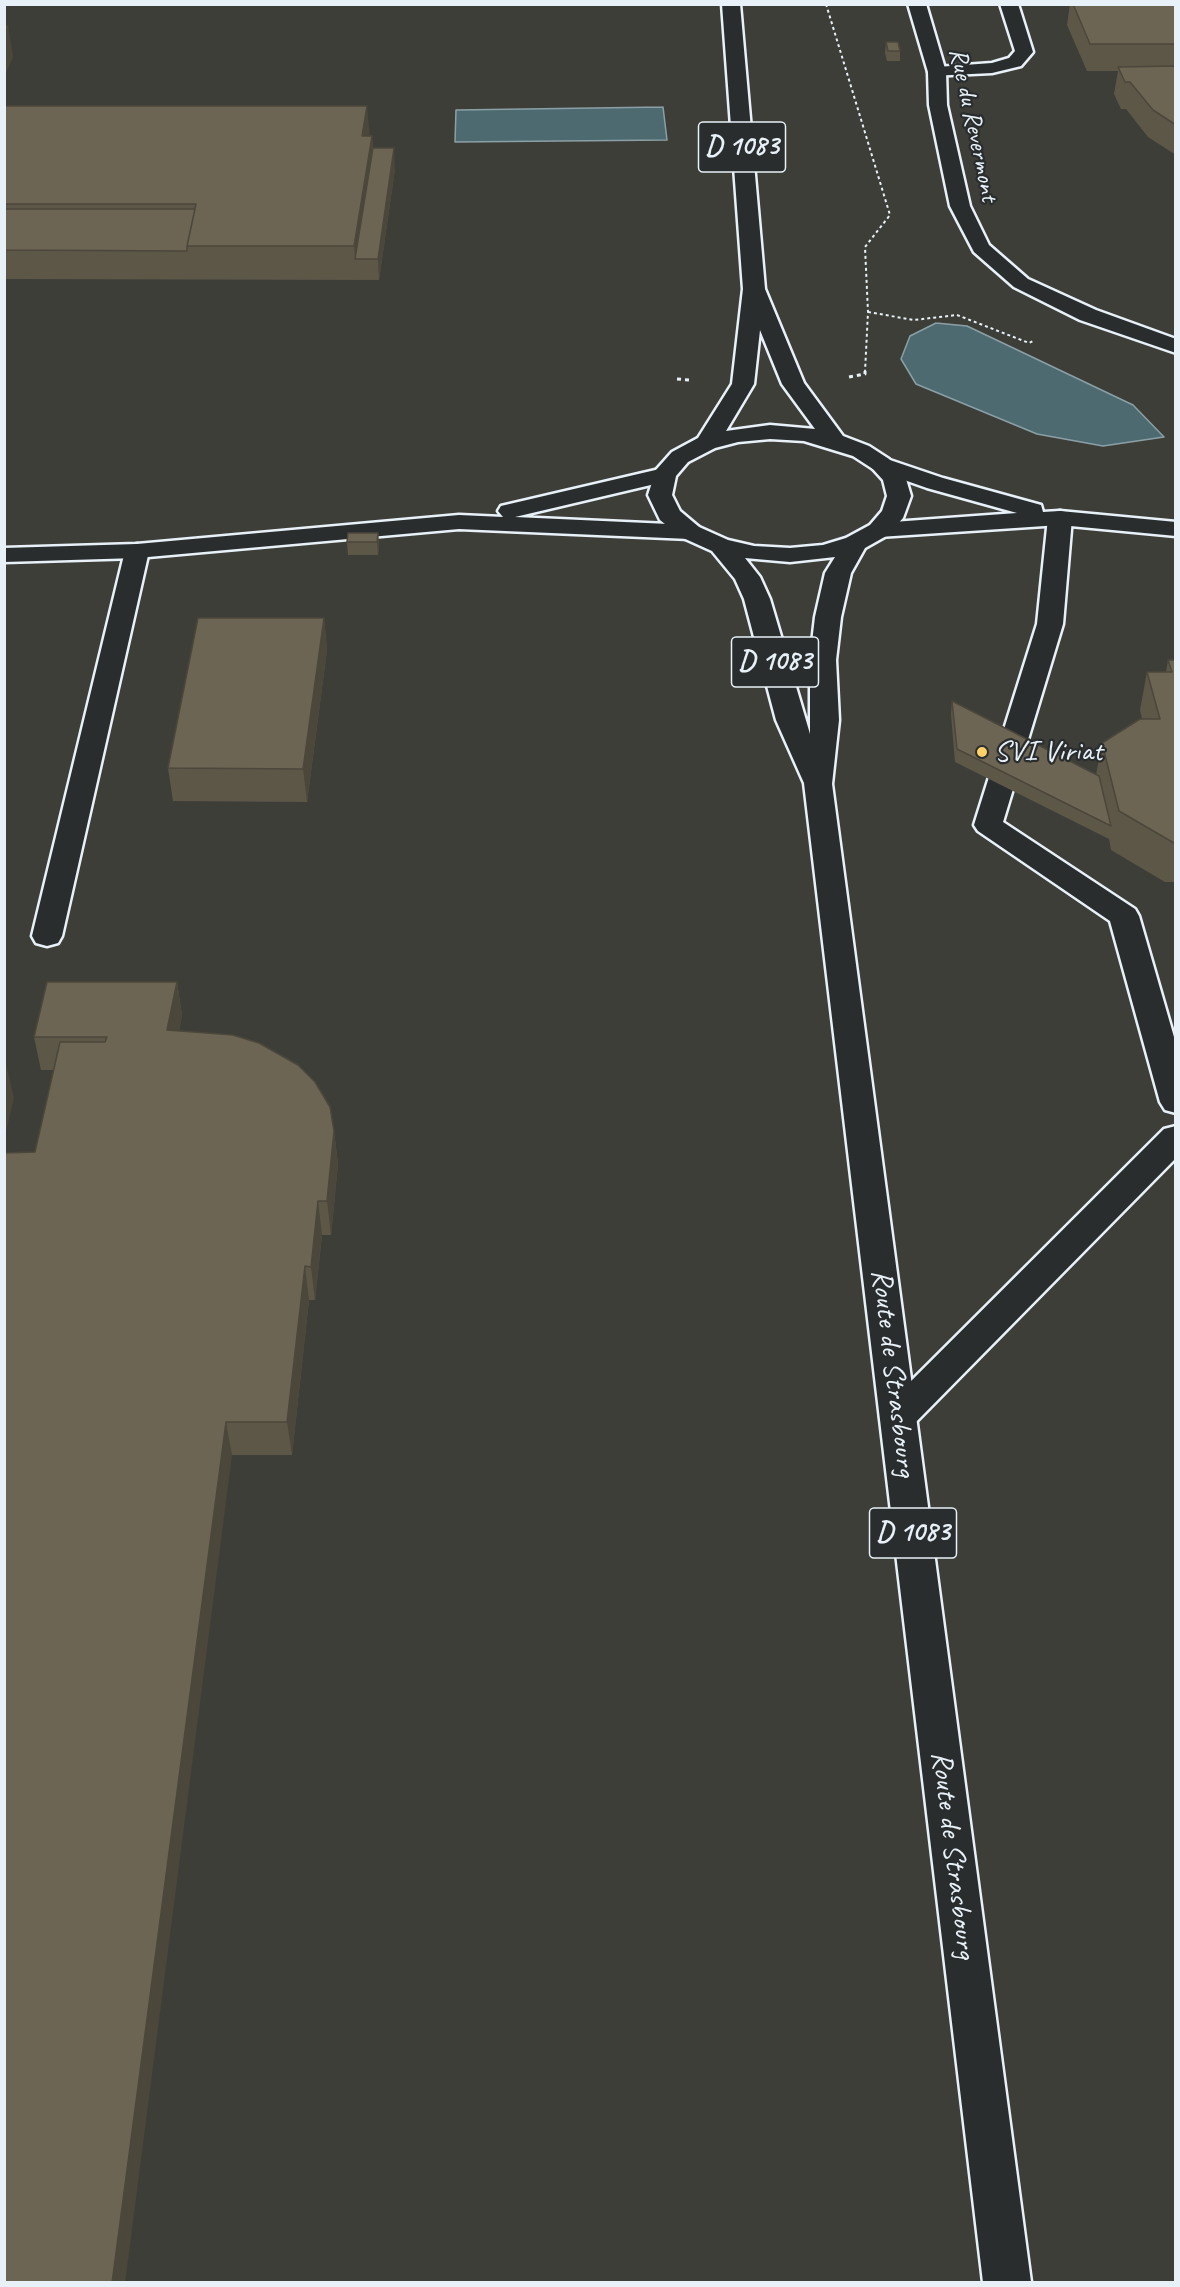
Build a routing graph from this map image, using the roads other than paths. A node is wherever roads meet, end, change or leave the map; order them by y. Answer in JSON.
{"nodes":[{"id":1,"x":731,"y":4,"type":"edge"},
{"id":2,"x":918,"y":4,"type":"edge"},
{"id":3,"x":1009,"y":4,"type":"edge"},
{"id":4,"x":937,"y":72,"type":"junction"},
{"id":5,"x":754,"y":290,"type":"junction"},
{"id":6,"x":1176,"y":347,"type":"edge"},
{"id":7,"x":835,"y":441,"type":"junction"},
{"id":8,"x":707,"y":443,"type":"junction"},
{"id":9,"x":881,"y":464,"type":"junction"},
{"id":10,"x":664,"y":475,"type":"junction"},
{"id":11,"x":1060,"y":518,"type":"junction"},
{"id":12,"x":459,"y":522,"type":"junction"},
{"id":13,"x":1176,"y":529,"type":"edge"},
{"id":14,"x":879,"y":530,"type":"junction"},
{"id":15,"x":690,"y":532,"type":"junction"},
{"id":16,"x":855,"y":543,"type":"junction"},
{"id":17,"x":721,"y":546,"type":"junction"},
{"id":18,"x":137,"y":551,"type":"junction"},
{"id":19,"x":4,"y":555,"type":"edge"},
{"id":20,"x":818,"y":784,"type":"junction"},
{"id":21,"x":47,"y":936,"type":"dead end"},
{"id":22,"x":1176,"y":1102,"type":"edge"},
{"id":23,"x":1176,"y":1137,"type":"edge"},
{"id":24,"x":898,"y":1417,"type":"junction"},
{"id":25,"x":1007,"y":2283,"type":"edge"}],
"edges":[{"from":1,"to":5,"type":"main road","number":"D 1083"},
{"from":2,"to":4,"type":"main road","name":"Rue du Revermont"},
{"from":3,"to":4,"type":"main road"},
{"from":4,"to":6,"type":"main road","name":"Rue du Revermont"},
{"from":5,"to":7,"type":"main road","number":"D 1083"},
{"from":5,"to":8,"type":"main road","number":"D 1083"},
{"from":7,"to":8,"type":"main road"},
{"from":7,"to":9,"type":"main road"},
{"from":8,"to":10,"type":"main road"},
{"from":9,"to":11,"type":"main road"},
{"from":9,"to":14,"type":"main road"},
{"from":10,"to":12,"type":"main road"},
{"from":10,"to":15,"type":"main road"},
{"from":11,"to":13,"type":"main road"},
{"from":11,"to":14,"type":"main road"},
{"from":11,"to":22,"type":"main road"},
{"from":12,"to":15,"type":"main road"},
{"from":12,"to":18,"type":"main road"},
{"from":14,"to":16,"type":"main road"},
{"from":15,"to":17,"type":"main road"},
{"from":16,"to":17,"type":"main road"},
{"from":16,"to":20,"type":"main road","name":"Route de Strasbourg","number":"D 1083"},
{"from":17,"to":20,"type":"main road","name":"Route de Strasbourg","number":"D 1083"},
{"from":18,"to":19,"type":"main road"},
{"from":18,"to":21,"type":"main road"},
{"from":20,"to":24,"type":"main road","name":"Route de Strasbourg","number":"D 1083"},
{"from":23,"to":24,"type":"main road"},
{"from":24,"to":25,"type":"main road","name":"Route de Strasbourg","number":"D 1083"}]}
